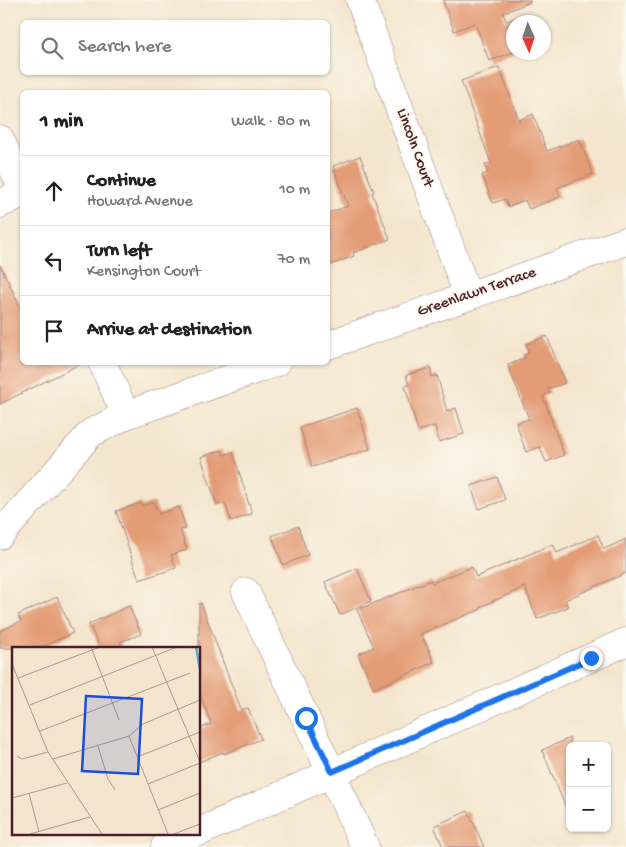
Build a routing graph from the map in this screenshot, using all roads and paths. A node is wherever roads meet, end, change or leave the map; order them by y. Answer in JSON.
{"nodes":[{"id":1,"x":360,"y":0,"type":"edge"},
{"id":2,"x":0,"y":139,"type":"edge"},
{"id":3,"x":20,"y":184,"type":"edge"},
{"id":4,"x":20,"y":194,"type":"edge"},
{"id":5,"x":0,"y":204,"type":"edge"},
{"id":6,"x":626,"y":241,"type":"edge"},
{"id":7,"x":468,"y":296,"type":"junction"},
{"id":8,"x":330,"y":344,"type":"edge"},
{"id":9,"x":103,"y":365,"type":"edge"},
{"id":10,"x":268,"y":365,"type":"edge"},
{"id":11,"x":126,"y":415,"type":"junction"},
{"id":12,"x":0,"y":536,"type":"edge"},
{"id":13,"x":246,"y":592,"type":"dead end"},
{"id":14,"x":626,"y":642,"type":"edge"},
{"id":15,"x":332,"y":772,"type":"junction"},
{"id":16,"x":200,"y":831,"type":"edge"},
{"id":17,"x":193,"y":834,"type":"edge"},
{"id":18,"x":165,"y":847,"type":"edge"},
{"id":19,"x":365,"y":847,"type":"edge"}],
"edges":[{"from":1,"to":7,"type":"street","name":"Lincoln Court"},
{"from":2,"to":3,"type":"street"},
{"from":4,"to":5,"type":"street"},
{"from":6,"to":7,"type":"street","name":"Greenlawn Terrace"},
{"from":7,"to":8,"type":"street","name":"Greenlawn Terrace"},
{"from":9,"to":11,"type":"street"},
{"from":10,"to":11,"type":"street"},
{"from":11,"to":12,"type":"street"},
{"from":13,"to":15,"type":"street"},
{"from":14,"to":15,"type":"street"},
{"from":15,"to":16,"type":"street"},
{"from":15,"to":19,"type":"street"},
{"from":17,"to":18,"type":"street"}]}
